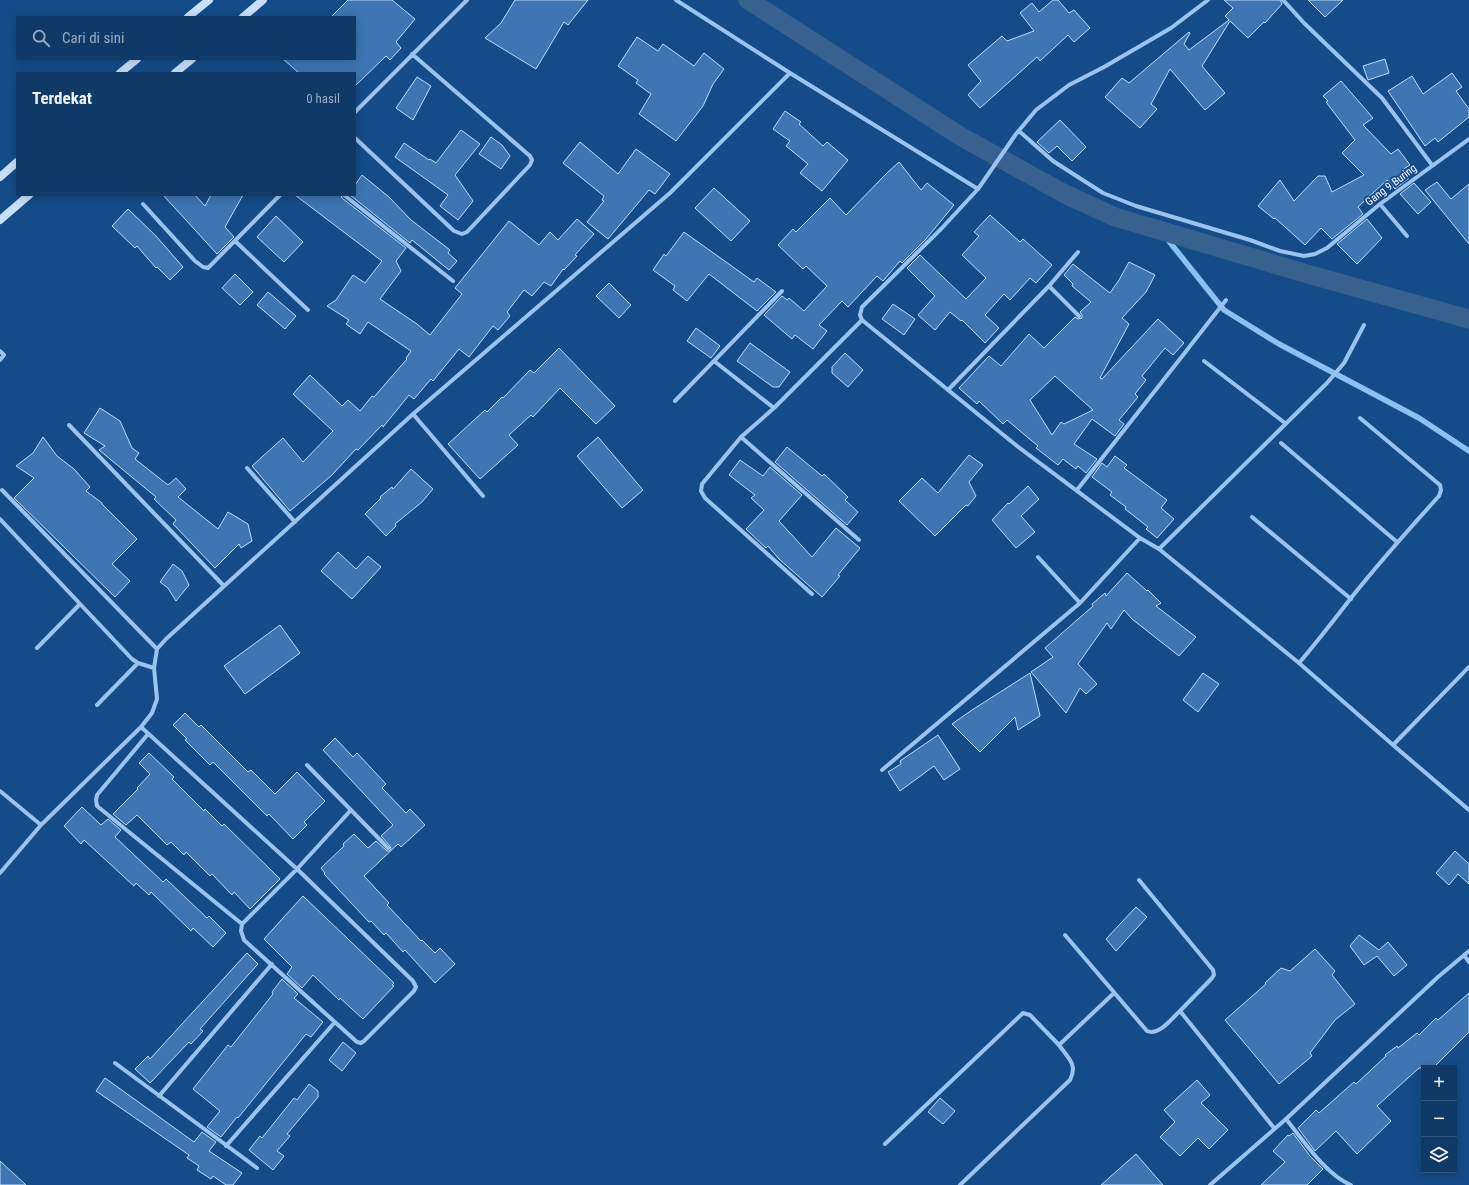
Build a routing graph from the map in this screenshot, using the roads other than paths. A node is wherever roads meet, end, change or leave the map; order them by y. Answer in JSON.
{"nodes":[{"id":1,"x":209,"y":0,"type":"edge"},
{"id":2,"x":264,"y":0,"type":"edge"},
{"id":3,"x":467,"y":0,"type":"edge"},
{"id":4,"x":676,"y":0,"type":"edge"},
{"id":5,"x":1208,"y":0,"type":"edge"},
{"id":6,"x":1283,"y":0,"type":"edge"},
{"id":7,"x":189,"y":16,"type":"edge"},
{"id":8,"x":244,"y":16,"type":"edge"},
{"id":9,"x":412,"y":54,"type":"junction"},
{"id":10,"x":136,"y":60,"type":"edge"},
{"id":11,"x":191,"y":60,"type":"edge"},
{"id":12,"x":121,"y":72,"type":"edge"},
{"id":13,"x":176,"y":72,"type":"edge"},
{"id":14,"x":790,"y":73,"type":"junction"},
{"id":15,"x":356,"y":111,"type":"edge"},
{"id":16,"x":1017,"y":132,"type":"junction"},
{"id":17,"x":356,"y":139,"type":"edge"},
{"id":18,"x":1469,"y":139,"type":"edge"},
{"id":19,"x":16,"y":163,"type":"edge"},
{"id":20,"x":1432,"y":165,"type":"junction"},
{"id":21,"x":0,"y":177,"type":"edge"},
{"id":22,"x":978,"y":189,"type":"junction"},
{"id":23,"x":28,"y":196,"type":"edge"},
{"id":24,"x":279,"y":196,"type":"edge"},
{"id":25,"x":345,"y":196,"type":"edge"},
{"id":26,"x":143,"y":204,"type":"dead end"},
{"id":27,"x":1380,"y":204,"type":"junction"},
{"id":28,"x":0,"y":220,"type":"edge"},
{"id":29,"x":1407,"y":236,"type":"dead end"},
{"id":30,"x":236,"y":241,"type":"junction"},
{"id":31,"x":1078,"y":252,"type":"dead end"},
{"id":32,"x":453,"y":281,"type":"dead end"},
{"id":33,"x":1049,"y":286,"type":"junction"},
{"id":34,"x":782,"y":291,"type":"dead end"},
{"id":35,"x":1226,"y":300,"type":"dead end"},
{"id":36,"x":308,"y":310,"type":"dead end"},
{"id":37,"x":1079,"y":316,"type":"dead end"},
{"id":38,"x":862,"y":320,"type":"junction"},
{"id":39,"x":1364,"y":325,"type":"dead end"},
{"id":40,"x":0,"y":351,"type":"edge"},
{"id":41,"x":0,"y":360,"type":"edge"},
{"id":42,"x":714,"y":361,"type":"junction"},
{"id":43,"x":1204,"y":361,"type":"dead end"},
{"id":44,"x":948,"y":390,"type":"junction"},
{"id":45,"x":675,"y":401,"type":"dead end"},
{"id":46,"x":774,"y":408,"type":"junction"},
{"id":47,"x":413,"y":414,"type":"junction"},
{"id":48,"x":1360,"y":418,"type":"dead end"},
{"id":49,"x":1285,"y":423,"type":"junction"},
{"id":50,"x":69,"y":425,"type":"dead end"},
{"id":51,"x":741,"y":437,"type":"junction"},
{"id":52,"x":1281,"y":443,"type":"dead end"},
{"id":53,"x":247,"y":468,"type":"dead end"},
{"id":54,"x":2,"y":490,"type":"dead end"},
{"id":55,"x":1077,"y":490,"type":"junction"},
{"id":56,"x":483,"y":496,"type":"dead end"},
{"id":57,"x":1252,"y":517,"type":"dead end"},
{"id":58,"x":0,"y":518,"type":"edge"},
{"id":59,"x":295,"y":522,"type":"junction"},
{"id":60,"x":1140,"y":538,"type":"junction"},
{"id":61,"x":859,"y":540,"type":"dead end"},
{"id":62,"x":1397,"y":542,"type":"junction"},
{"id":63,"x":1159,"y":549,"type":"junction"},
{"id":64,"x":1038,"y":557,"type":"dead end"},
{"id":65,"x":224,"y":586,"type":"junction"},
{"id":66,"x":812,"y":594,"type":"dead end"},
{"id":67,"x":1351,"y":599,"type":"junction"},
{"id":68,"x":1080,"y":603,"type":"junction"},
{"id":69,"x":80,"y":604,"type":"junction"},
{"id":70,"x":37,"y":648,"type":"dead end"},
{"id":71,"x":157,"y":649,"type":"junction"},
{"id":72,"x":138,"y":663,"type":"junction"},
{"id":73,"x":1299,"y":663,"type":"junction"},
{"id":74,"x":1469,"y":667,"type":"edge"},
{"id":75,"x":154,"y":668,"type":"junction"},
{"id":76,"x":97,"y":705,"type":"dead end"},
{"id":77,"x":141,"y":727,"type":"junction"},
{"id":78,"x":148,"y":734,"type":"junction"},
{"id":79,"x":1393,"y":745,"type":"junction"},
{"id":80,"x":307,"y":765,"type":"dead end"},
{"id":81,"x":882,"y":770,"type":"dead end"},
{"id":82,"x":0,"y":790,"type":"edge"},
{"id":83,"x":351,"y":810,"type":"junction"},
{"id":84,"x":1469,"y":810,"type":"edge"},
{"id":85,"x":41,"y":825,"type":"junction"},
{"id":86,"x":388,"y":848,"type":"dead end"},
{"id":87,"x":297,"y":869,"type":"junction"},
{"id":88,"x":0,"y":873,"type":"edge"},
{"id":89,"x":1139,"y":880,"type":"dead end"},
{"id":90,"x":242,"y":924,"type":"junction"},
{"id":91,"x":1065,"y":935,"type":"dead end"},
{"id":92,"x":1469,"y":951,"type":"edge"},
{"id":93,"x":1464,"y":955,"type":"junction"},
{"id":94,"x":1469,"y":962,"type":"edge"},
{"id":95,"x":272,"y":964,"type":"junction"},
{"id":96,"x":1114,"y":993,"type":"junction"},
{"id":97,"x":1180,"y":1011,"type":"junction"},
{"id":98,"x":335,"y":1022,"type":"junction"},
{"id":99,"x":1059,"y":1045,"type":"junction"},
{"id":100,"x":115,"y":1063,"type":"dead end"},
{"id":101,"x":159,"y":1096,"type":"junction"},
{"id":102,"x":1286,"y":1118,"type":"junction"},
{"id":103,"x":1274,"y":1128,"type":"junction"},
{"id":104,"x":885,"y":1144,"type":"dead end"},
{"id":105,"x":226,"y":1146,"type":"junction"},
{"id":106,"x":257,"y":1168,"type":"dead end"},
{"id":107,"x":960,"y":1185,"type":"edge"},
{"id":108,"x":1210,"y":1185,"type":"edge"},
{"id":109,"x":1351,"y":1185,"type":"edge"}],
"edges":[{"from":1,"to":7,"type":"main road"},
{"from":2,"to":8,"type":"main road"},
{"from":3,"to":9,"type":"street"},
{"from":4,"to":14,"type":"street"},
{"from":5,"to":16,"type":"street"},
{"from":6,"to":20,"type":"street"},
{"from":9,"to":15,"type":"street"},
{"from":9,"to":17,"type":"street"},
{"from":10,"to":12,"type":"main road"},
{"from":11,"to":13,"type":"main road"},
{"from":14,"to":22,"type":"street"},
{"from":14,"to":47,"type":"street"},
{"from":16,"to":22,"type":"street"},
{"from":16,"to":27,"type":"street","name":"Gang 9 Buring"},
{"from":18,"to":20,"type":"street","name":"Gang 9 Buring"},
{"from":19,"to":21,"type":"main road"},
{"from":20,"to":27,"type":"street","name":"Gang 9 Buring"},
{"from":22,"to":38,"type":"street"},
{"from":23,"to":28,"type":"main road"},
{"from":24,"to":30,"type":"street"},
{"from":25,"to":32,"type":"street"},
{"from":26,"to":30,"type":"street"},
{"from":27,"to":29,"type":"street"},
{"from":30,"to":36,"type":"street"},
{"from":31,"to":33,"type":"street"},
{"from":33,"to":37,"type":"street"},
{"from":33,"to":44,"type":"street"},
{"from":34,"to":42,"type":"street"},
{"from":35,"to":55,"type":"street"},
{"from":38,"to":44,"type":"street"},
{"from":38,"to":46,"type":"street"},
{"from":39,"to":49,"type":"street"},
{"from":40,"to":41,"type":"street"},
{"from":42,"to":45,"type":"street"},
{"from":42,"to":46,"type":"street"},
{"from":43,"to":49,"type":"street"},
{"from":44,"to":55,"type":"street"},
{"from":46,"to":51,"type":"street"},
{"from":47,"to":56,"type":"street"},
{"from":47,"to":59,"type":"street"},
{"from":48,"to":62,"type":"street"},
{"from":49,"to":63,"type":"street"},
{"from":50,"to":65,"type":"street"},
{"from":51,"to":61,"type":"street"},
{"from":51,"to":66,"type":"street"},
{"from":52,"to":62,"type":"street"},
{"from":53,"to":59,"type":"street"},
{"from":54,"to":71,"type":"street"},
{"from":55,"to":60,"type":"street"},
{"from":57,"to":67,"type":"street"},
{"from":58,"to":69,"type":"street"},
{"from":59,"to":65,"type":"street"},
{"from":60,"to":63,"type":"street"},
{"from":60,"to":68,"type":"street"},
{"from":62,"to":67,"type":"street"},
{"from":63,"to":73,"type":"street"},
{"from":64,"to":68,"type":"street"},
{"from":65,"to":71,"type":"street"},
{"from":67,"to":73,"type":"street"},
{"from":68,"to":81,"type":"street"},
{"from":69,"to":70,"type":"street"},
{"from":69,"to":72,"type":"street"},
{"from":71,"to":75,"type":"street"},
{"from":72,"to":75,"type":"street"},
{"from":72,"to":76,"type":"street"},
{"from":73,"to":79,"type":"street"},
{"from":74,"to":79,"type":"street"},
{"from":75,"to":77,"type":"street"},
{"from":77,"to":78,"type":"street"},
{"from":77,"to":85,"type":"street"},
{"from":78,"to":87,"type":"street"},
{"from":78,"to":90,"type":"street"},
{"from":79,"to":84,"type":"street"},
{"from":80,"to":83,"type":"street"},
{"from":82,"to":85,"type":"street"},
{"from":83,"to":86,"type":"street"},
{"from":83,"to":87,"type":"street"},
{"from":85,"to":88,"type":"street"},
{"from":87,"to":90,"type":"street"},
{"from":87,"to":98,"type":"street"},
{"from":89,"to":97,"type":"street"},
{"from":90,"to":95,"type":"street"},
{"from":91,"to":96,"type":"street"},
{"from":92,"to":93,"type":"street"},
{"from":93,"to":94,"type":"street"},
{"from":93,"to":102,"type":"street"},
{"from":95,"to":98,"type":"street"},
{"from":95,"to":101,"type":"street"},
{"from":96,"to":97,"type":"street"},
{"from":96,"to":99,"type":"street"},
{"from":97,"to":103,"type":"street"},
{"from":98,"to":105,"type":"street"},
{"from":99,"to":104,"type":"street"},
{"from":99,"to":107,"type":"street"},
{"from":100,"to":101,"type":"street"},
{"from":101,"to":105,"type":"street"},
{"from":102,"to":103,"type":"street"},
{"from":102,"to":109,"type":"street"},
{"from":103,"to":108,"type":"street"},
{"from":105,"to":106,"type":"street"}]}
